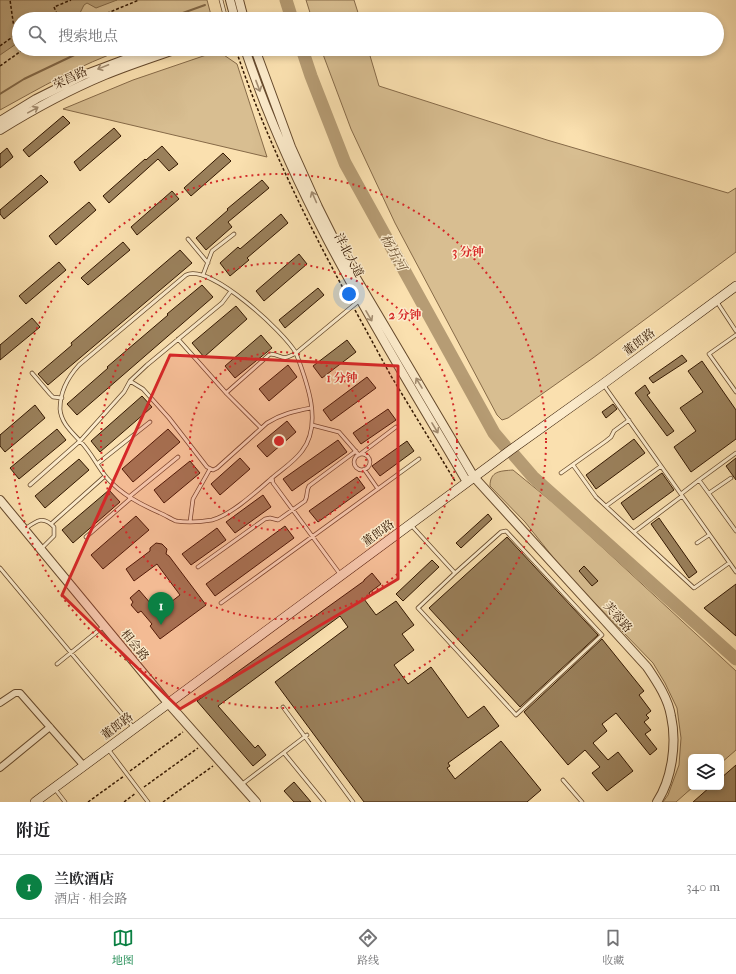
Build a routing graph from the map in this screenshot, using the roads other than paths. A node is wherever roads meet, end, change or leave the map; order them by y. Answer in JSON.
{"nodes":[{"id":1,"x":221,"y":0,"type":"edge"},
{"id":2,"x":230,"y":0,"type":"edge"},
{"id":3,"x":240,"y":0,"type":"edge"},
{"id":4,"x":224,"y":12,"type":"edge"},
{"id":5,"x":233,"y":12,"type":"edge"},
{"id":6,"x":243,"y":12,"type":"edge"},
{"id":7,"x":134,"y":56,"type":"edge"},
{"id":8,"x":166,"y":56,"type":"edge"},
{"id":9,"x":257,"y":56,"type":"edge"},
{"id":10,"x":248,"y":58,"type":"edge"},
{"id":11,"x":0,"y":121,"type":"edge"},
{"id":12,"x":0,"y":130,"type":"edge"},
{"id":13,"x":234,"y":234,"type":"dead end"},
{"id":14,"x":188,"y":239,"type":"dead end"},
{"id":15,"x":208,"y":262,"type":"junction"},
{"id":16,"x":203,"y":275,"type":"junction"},
{"id":17,"x":736,"y":286,"type":"edge"},
{"id":18,"x":231,"y":291,"type":"junction"},
{"id":19,"x":363,"y":297,"type":"junction"},
{"id":20,"x":716,"y":301,"type":"junction"},
{"id":21,"x":736,"y":331,"type":"edge"},
{"id":22,"x":736,"y":335,"type":"edge"},
{"id":23,"x":178,"y":339,"type":"junction"},
{"id":24,"x":296,"y":353,"type":"junction"},
{"id":25,"x":32,"y":374,"type":"dead end"},
{"id":26,"x":130,"y":381,"type":"junction"},
{"id":27,"x":603,"y":384,"type":"junction"},
{"id":28,"x":736,"y":391,"type":"edge"},
{"id":29,"x":226,"y":393,"type":"junction"},
{"id":30,"x":62,"y":398,"type":"junction"},
{"id":31,"x":311,"y":408,"type":"junction"},
{"id":32,"x":629,"y":420,"type":"junction"},
{"id":33,"x":150,"y":422,"type":"dead end"},
{"id":34,"x":312,"y":425,"type":"junction"},
{"id":35,"x":396,"y":427,"type":"dead end"},
{"id":36,"x":261,"y":428,"type":"junction"},
{"id":37,"x":80,"y":441,"type":"junction"},
{"id":38,"x":356,"y":451,"type":"junction"},
{"id":39,"x":736,"y":454,"type":"edge"},
{"id":40,"x":359,"y":455,"type":"junction"},
{"id":41,"x":178,"y":457,"type":"dead end"},
{"id":42,"x":419,"y":459,"type":"dead end"},
{"id":43,"x":97,"y":464,"type":"junction"},
{"id":44,"x":573,"y":465,"type":"junction"},
{"id":45,"x":661,"y":466,"type":"junction"},
{"id":46,"x":210,"y":469,"type":"junction"},
{"id":47,"x":364,"y":469,"type":"junction"},
{"id":48,"x":561,"y":473,"type":"dead end"},
{"id":49,"x":105,"y":476,"type":"junction"},
{"id":50,"x":272,"y":478,"type":"junction"},
{"id":51,"x":731,"y":478,"type":"dead end"},
{"id":52,"x":471,"y":479,"type":"junction"},
{"id":53,"x":699,"y":480,"type":"junction"},
{"id":54,"x":30,"y":485,"type":"dead end"},
{"id":55,"x":378,"y":489,"type":"junction"},
{"id":56,"x":709,"y":494,"type":"junction"},
{"id":57,"x":681,"y":495,"type":"junction"},
{"id":58,"x":130,"y":498,"type":"junction"},
{"id":59,"x":0,"y":500,"type":"edge"},
{"id":60,"x":606,"y":506,"type":"junction"},
{"id":61,"x":292,"y":510,"type":"junction"},
{"id":62,"x":190,"y":522,"type":"junction"},
{"id":63,"x":51,"y":524,"type":"junction"},
{"id":64,"x":410,"y":524,"type":"junction"},
{"id":65,"x":24,"y":529,"type":"junction"},
{"id":66,"x":736,"y":531,"type":"edge"},
{"id":67,"x":634,"y":532,"type":"junction"},
{"id":68,"x":709,"y":535,"type":"junction"},
{"id":69,"x":312,"y":536,"type":"junction"},
{"id":70,"x":86,"y":537,"type":"dead end"},
{"id":71,"x":697,"y":543,"type":"dead end"},
{"id":72,"x":41,"y":550,"type":"junction"},
{"id":73,"x":729,"y":563,"type":"junction"},
{"id":74,"x":198,"y":567,"type":"dead end"},
{"id":75,"x":0,"y":568,"type":"edge"},
{"id":76,"x":736,"y":572,"type":"edge"},
{"id":77,"x":455,"y":573,"type":"junction"},
{"id":78,"x":340,"y":576,"type":"junction"},
{"id":79,"x":221,"y":602,"type":"dead end"},
{"id":80,"x":104,"y":626,"type":"junction"},
{"id":81,"x":71,"y":652,"type":"junction"},
{"id":82,"x":57,"y":664,"type":"dead end"},
{"id":83,"x":0,"y":703,"type":"edge"},
{"id":84,"x":168,"y":703,"type":"junction"},
{"id":85,"x":283,"y":707,"type":"dead end"},
{"id":86,"x":50,"y":727,"type":"junction"},
{"id":87,"x":135,"y":728,"type":"junction"},
{"id":88,"x":306,"y":736,"type":"junction"},
{"id":89,"x":108,"y":748,"type":"junction"},
{"id":90,"x":284,"y":753,"type":"junction"},
{"id":91,"x":84,"y":766,"type":"junction"},
{"id":92,"x":0,"y":768,"type":"edge"},
{"id":93,"x":563,"y":780,"type":"dead end"},
{"id":94,"x":241,"y":785,"type":"junction"},
{"id":95,"x":54,"y":788,"type":"junction"},
{"id":96,"x":35,"y":802,"type":"edge"},
{"id":97,"x":65,"y":802,"type":"edge"},
{"id":98,"x":148,"y":802,"type":"edge"},
{"id":99,"x":256,"y":802,"type":"edge"},
{"id":100,"x":324,"y":802,"type":"edge"},
{"id":101,"x":353,"y":802,"type":"edge"},
{"id":102,"x":582,"y":802,"type":"edge"},
{"id":103,"x":657,"y":802,"type":"edge"}],
"edges":[{"from":1,"to":4,"type":"lane"},
{"from":2,"to":5,"type":"street"},
{"from":3,"to":6,"type":"street"},
{"from":7,"to":11,"type":"street","name":"荣昌路","one_way":true},
{"from":12,"to":8,"type":"street","name":"荣昌路","one_way":true},
{"from":19,"to":9,"type":"street","name":"洋北大道","one_way":true},
{"from":10,"to":19,"type":"street","name":"洋北大道","one_way":true},
{"from":13,"to":15,"type":"lane"},
{"from":14,"to":15,"type":"lane"},
{"from":15,"to":16,"type":"lane"},
{"from":16,"to":18,"type":"lane"},
{"from":16,"to":30,"type":"lane"},
{"from":17,"to":20,"type":"main road","name":"董郎路"},
{"from":18,"to":23,"type":"lane"},
{"from":18,"to":24,"type":"lane"},
{"from":19,"to":24,"type":"lane"},
{"from":19,"to":52,"type":"street","name":"洋北大道"},
{"from":20,"to":21,"type":"lane"},
{"from":20,"to":27,"type":"main road","name":"董郎路"},
{"from":22,"to":28,"type":"lane"},
{"from":23,"to":26,"type":"lane"},
{"from":23,"to":29,"type":"lane"},
{"from":24,"to":29,"type":"lane"},
{"from":24,"to":31,"type":"lane"},
{"from":25,"to":30,"type":"lane"},
{"from":26,"to":37,"type":"lane"},
{"from":26,"to":46,"type":"lane"},
{"from":27,"to":32,"type":"lane"},
{"from":27,"to":52,"type":"main road","name":"董郎路"},
{"from":29,"to":36,"type":"lane"},
{"from":30,"to":37,"type":"lane"},
{"from":31,"to":34,"type":"lane"},
{"from":31,"to":36,"type":"lane"},
{"from":32,"to":44,"type":"lane"},
{"from":32,"to":45,"type":"lane"},
{"from":33,"to":43,"type":"lane"},
{"from":34,"to":38,"type":"lane"},
{"from":34,"to":50,"type":"lane"},
{"from":35,"to":40,"type":"lane"},
{"from":36,"to":46,"type":"lane"},
{"from":37,"to":43,"type":"lane"},
{"from":37,"to":54,"type":"lane"},
{"from":38,"to":40,"type":"lane"},
{"from":38,"to":61,"type":"lane"},
{"from":39,"to":53,"type":"lane"},
{"from":40,"to":47,"type":"lane"},
{"from":40,"to":47,"type":"lane"},
{"from":41,"to":58,"type":"lane"},
{"from":42,"to":55,"type":"lane"},
{"from":43,"to":49,"type":"lane"},
{"from":44,"to":48,"type":"lane"},
{"from":44,"to":60,"type":"lane"},
{"from":45,"to":57,"type":"lane"},
{"from":45,"to":60,"type":"lane"},
{"from":46,"to":62,"type":"lane"},
{"from":47,"to":55,"type":"lane"},
{"from":49,"to":58,"type":"lane"},
{"from":49,"to":63,"type":"lane"},
{"from":50,"to":61,"type":"lane"},
{"from":50,"to":62,"type":"lane"},
{"from":51,"to":56,"type":"lane"},
{"from":52,"to":64,"type":"main road","name":"董郎路"},
{"from":52,"to":103,"type":"street","name":"芙蓉路"},
{"from":53,"to":56,"type":"lane"},
{"from":53,"to":57,"type":"lane"},
{"from":55,"to":69,"type":"lane"},
{"from":56,"to":66,"type":"lane"},
{"from":57,"to":67,"type":"lane"},
{"from":57,"to":68,"type":"lane"},
{"from":58,"to":62,"type":"lane"},
{"from":58,"to":70,"type":"lane"},
{"from":59,"to":65,"type":"street","name":"相会路"},
{"from":60,"to":67,"type":"lane"},
{"from":61,"to":69,"type":"lane"},
{"from":61,"to":74,"type":"lane"},
{"from":63,"to":65,"type":"lane"},
{"from":63,"to":72,"type":"lane"},
{"from":64,"to":77,"type":"lane"},
{"from":64,"to":78,"type":"main road","name":"董郎路"},
{"from":65,"to":72,"type":"street","name":"相会路"},
{"from":67,"to":73,"type":"lane"},
{"from":68,"to":71,"type":"lane"},
{"from":68,"to":73,"type":"lane"},
{"from":69,"to":78,"type":"lane"},
{"from":69,"to":79,"type":"lane"},
{"from":72,"to":80,"type":"street","name":"相会路"},
{"from":73,"to":76,"type":"lane"},
{"from":75,"to":81,"type":"lane"},
{"from":77,"to":77,"type":"lane"},
{"from":78,"to":84,"type":"main road","name":"董郎路"},
{"from":80,"to":81,"type":"lane"},
{"from":80,"to":84,"type":"street","name":"相会路"},
{"from":81,"to":82,"type":"lane"},
{"from":81,"to":87,"type":"lane"},
{"from":83,"to":86,"type":"street"},
{"from":84,"to":87,"type":"main road","name":"董郎路"},
{"from":84,"to":94,"type":"street","name":"相会路"},
{"from":85,"to":88,"type":"lane"},
{"from":86,"to":91,"type":"street"},
{"from":86,"to":92,"type":"street"},
{"from":87,"to":89,"type":"main road","name":"董郎路"},
{"from":88,"to":90,"type":"lane"},
{"from":88,"to":101,"type":"lane"},
{"from":89,"to":91,"type":"main road","name":"董郎路"},
{"from":89,"to":98,"type":"lane"},
{"from":90,"to":94,"type":"lane"},
{"from":90,"to":100,"type":"lane"},
{"from":91,"to":95,"type":"main road","name":"董郎路"},
{"from":93,"to":102,"type":"lane"},
{"from":94,"to":99,"type":"street","name":"相会路"},
{"from":95,"to":96,"type":"main road","name":"董郎路"},
{"from":95,"to":97,"type":"lane"}]}
